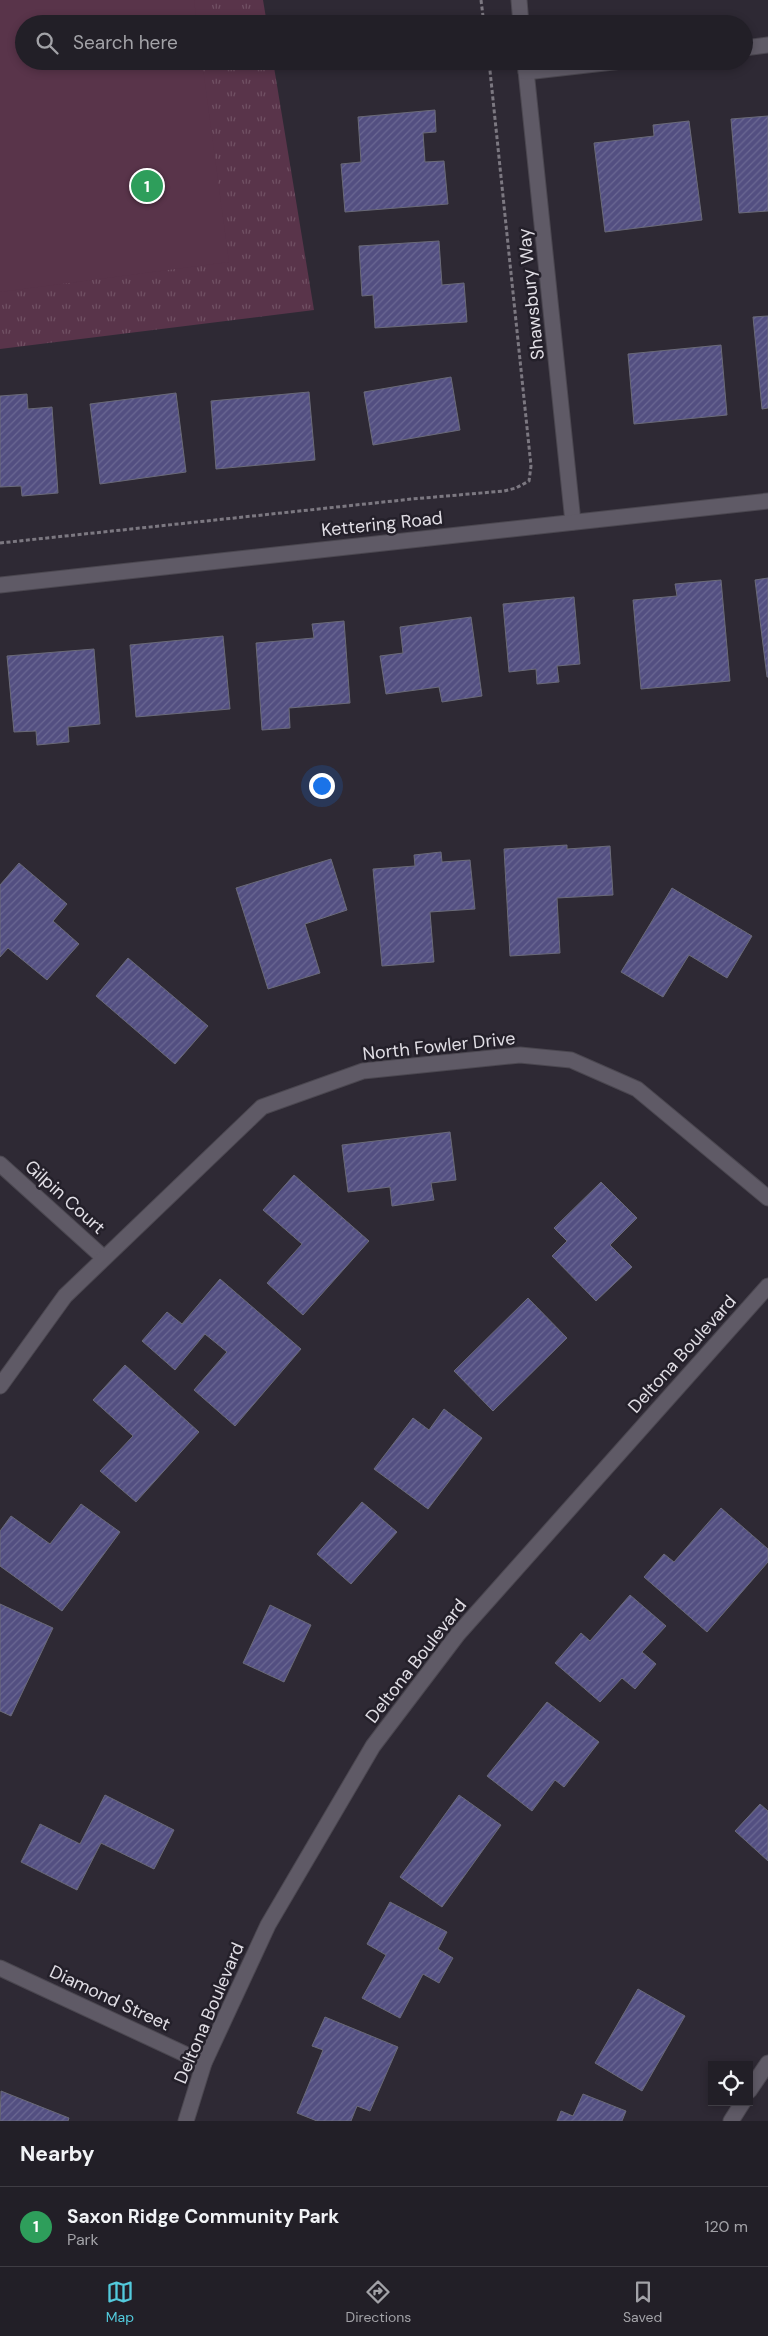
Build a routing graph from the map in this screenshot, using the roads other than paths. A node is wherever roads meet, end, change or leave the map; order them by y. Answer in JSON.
{"nodes":[{"id":1,"x":519,"y":0,"type":"edge"},
{"id":2,"x":520,"y":15,"type":"edge"},
{"id":3,"x":768,"y":45,"type":"edge"},
{"id":4,"x":753,"y":47,"type":"edge"},
{"id":5,"x":526,"y":70,"type":"edge"},
{"id":6,"x":768,"y":501,"type":"edge"},
{"id":7,"x":574,"y":522,"type":"junction"},
{"id":8,"x":0,"y":585,"type":"edge"},
{"id":9,"x":0,"y":1164,"type":"edge"},
{"id":10,"x":768,"y":1198,"type":"edge"},
{"id":11,"x":104,"y":1258,"type":"junction"},
{"id":12,"x":768,"y":1286,"type":"edge"},
{"id":13,"x":0,"y":1386,"type":"edge"},
{"id":14,"x":0,"y":1968,"type":"edge"},
{"id":15,"x":204,"y":2063,"type":"junction"},
{"id":16,"x":768,"y":2063,"type":"edge"},
{"id":17,"x":753,"y":2085,"type":"edge"},
{"id":18,"x":740,"y":2106,"type":"edge"},
{"id":19,"x":186,"y":2121,"type":"edge"},
{"id":20,"x":731,"y":2121,"type":"edge"}],
"edges":[{"from":1,"to":2,"type":"street"},
{"from":3,"to":4,"type":"street"},
{"from":5,"to":7,"type":"street","name":"Shawsbury Way"},
{"from":6,"to":7,"type":"street","name":"Kettering Road"},
{"from":7,"to":8,"type":"street","name":"Kettering Road"},
{"from":9,"to":11,"type":"street","name":"Gilpin Court"},
{"from":10,"to":11,"type":"street","name":"North Fowler Drive"},
{"from":11,"to":13,"type":"street","name":"North Fowler Drive"},
{"from":12,"to":15,"type":"street","name":"Deltona Boulevard"},
{"from":14,"to":15,"type":"street","name":"Diamond Street"},
{"from":15,"to":19,"type":"street","name":"Deltona Boulevard"},
{"from":16,"to":17,"type":"street"},
{"from":18,"to":20,"type":"street"}]}
